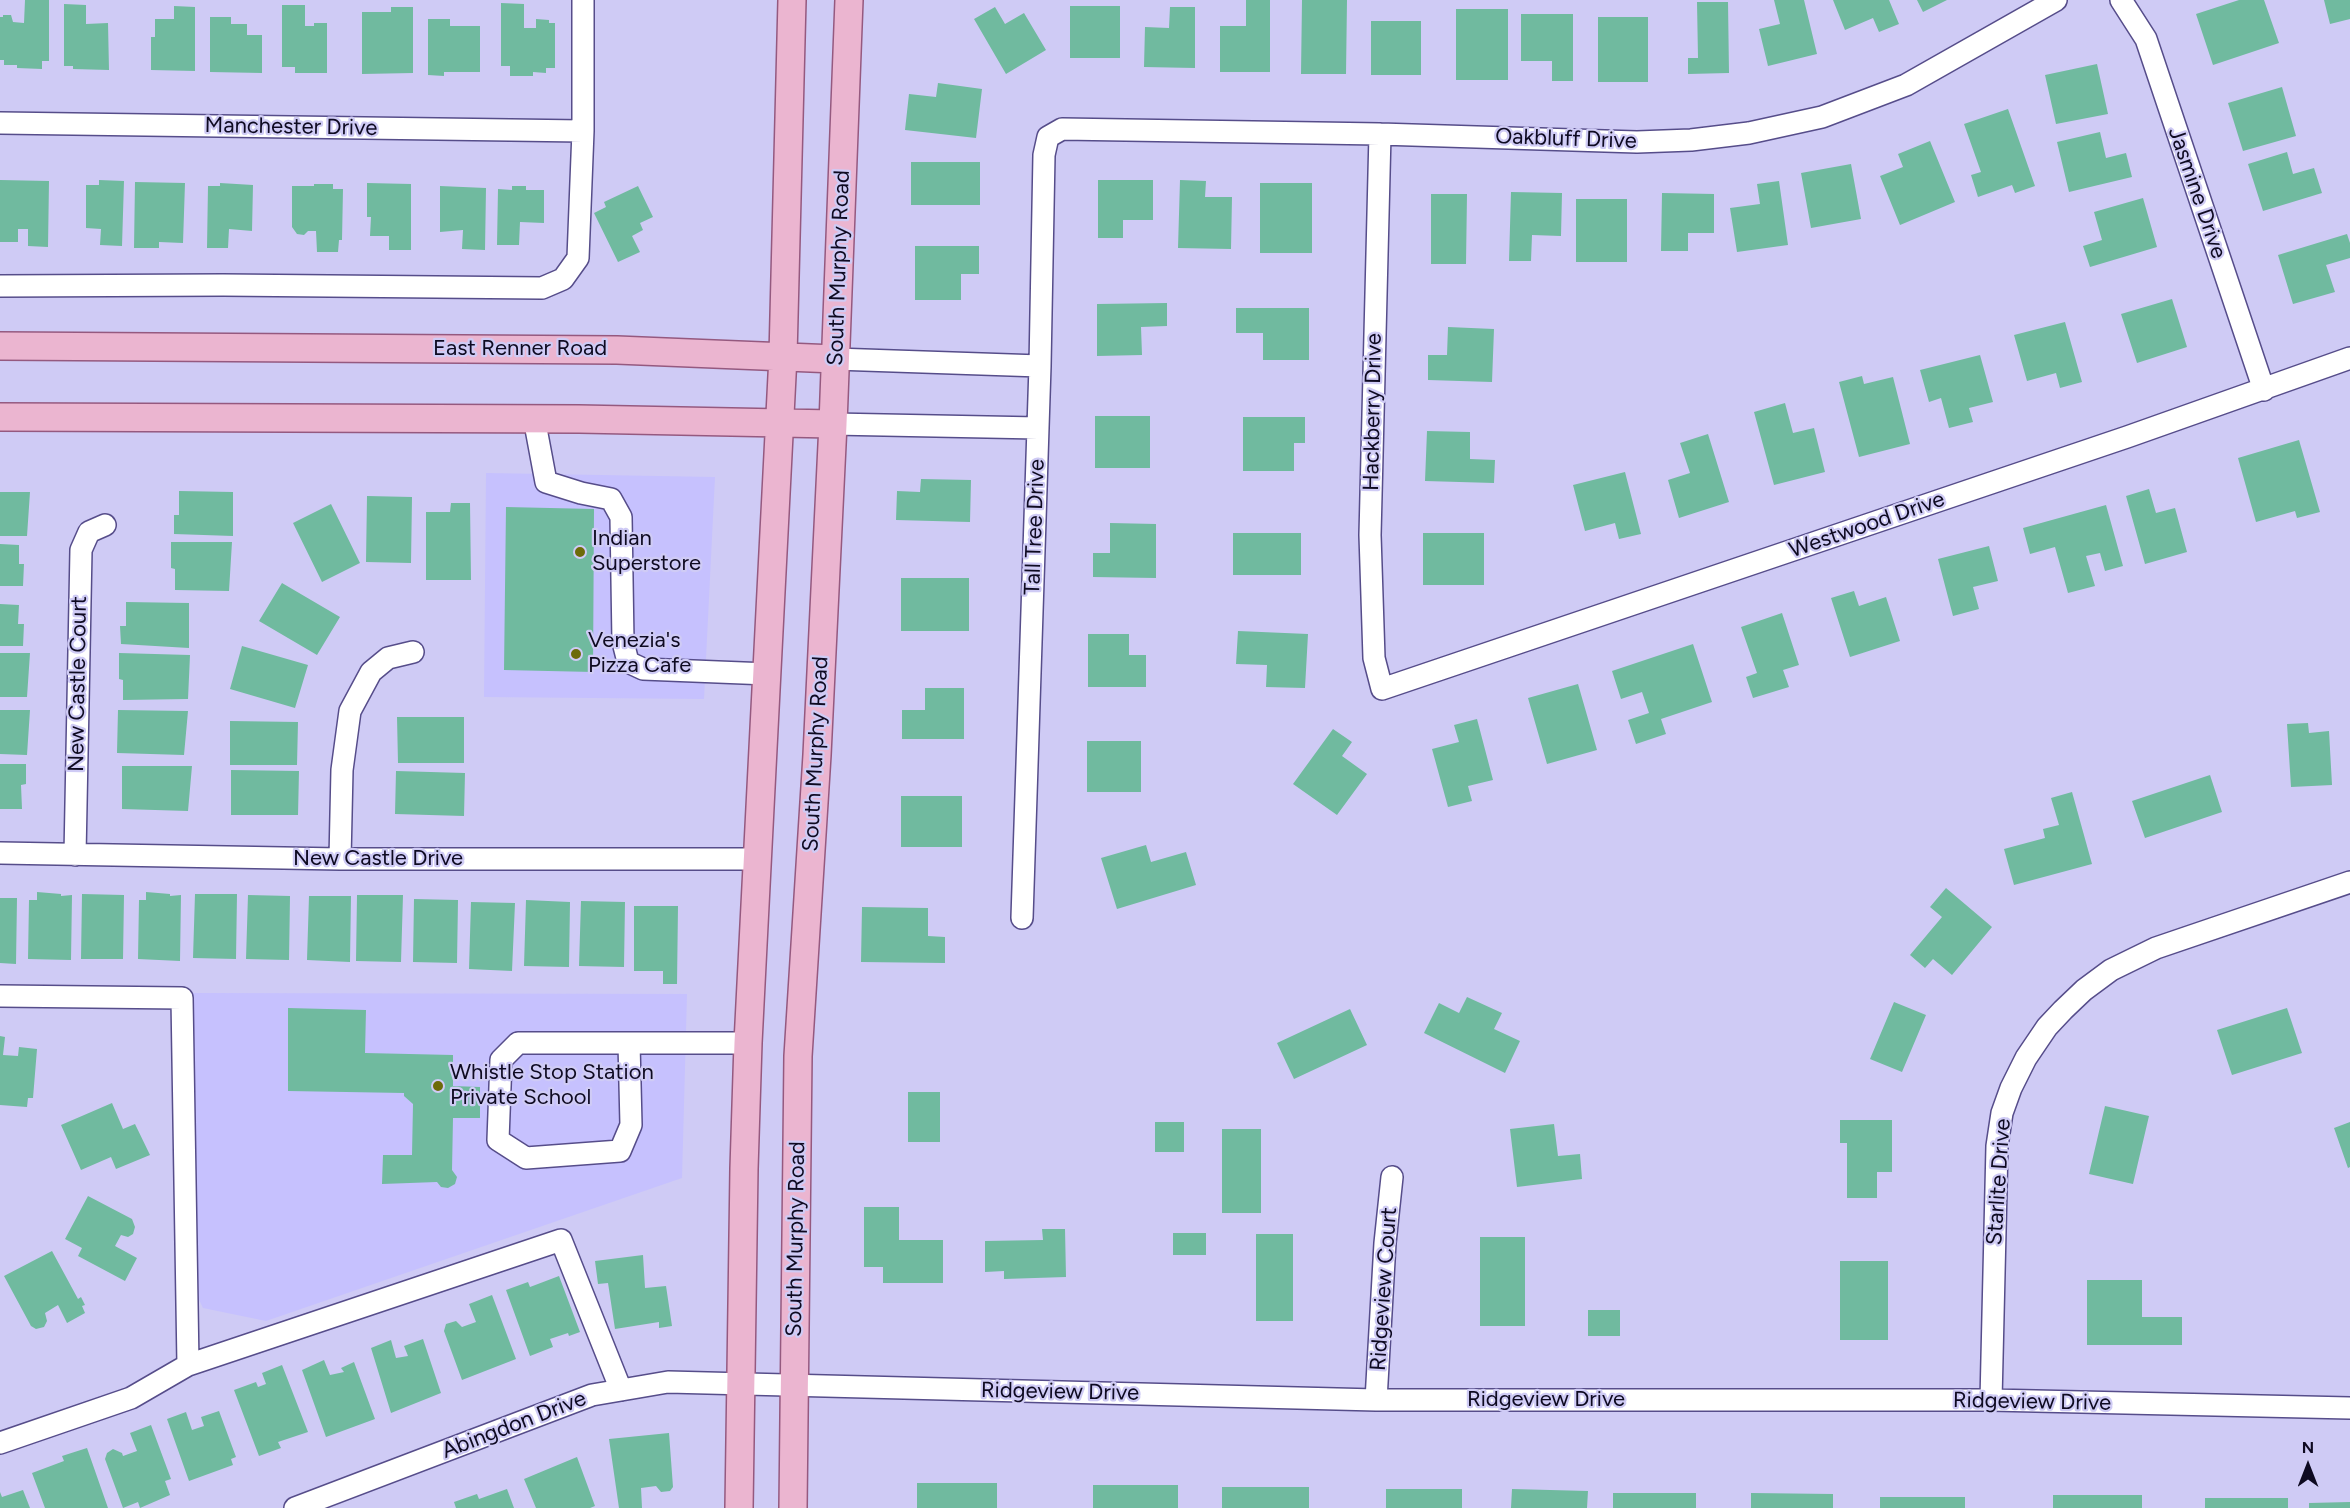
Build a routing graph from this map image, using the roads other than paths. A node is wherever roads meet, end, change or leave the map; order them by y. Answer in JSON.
{"nodes":[{"id":1,"x":583,"y":0,"type":"edge"},
{"id":2,"x":792,"y":0,"type":"edge"},
{"id":3,"x":849,"y":0,"type":"edge"},
{"id":4,"x":2056,"y":0,"type":"edge"},
{"id":5,"x":2121,"y":0,"type":"edge"},
{"id":6,"x":0,"y":123,"type":"edge"},
{"id":7,"x":583,"y":131,"type":"junction"},
{"id":8,"x":1380,"y":134,"type":"junction"},
{"id":9,"x":1048,"y":136,"type":"joint"},
{"id":10,"x":0,"y":286,"type":"edge"},
{"id":11,"x":0,"y":346,"type":"edge"},
{"id":12,"x":783,"y":356,"type":"junction"},
{"id":13,"x":835,"y":358,"type":"junction"},
{"id":14,"x":2350,"y":358,"type":"edge"},
{"id":15,"x":1040,"y":366,"type":"junction"},
{"id":16,"x":2264,"y":390,"type":"junction"},
{"id":17,"x":0,"y":417,"type":"edge"},
{"id":18,"x":534,"y":418,"type":"junction"},
{"id":19,"x":778,"y":423,"type":"junction"},
{"id":20,"x":833,"y":424,"type":"junction"},
{"id":21,"x":1038,"y":428,"type":"junction"},
{"id":22,"x":105,"y":525,"type":"dead end"},
{"id":23,"x":413,"y":652,"type":"dead end"},
{"id":24,"x":768,"y":675,"type":"junction"},
{"id":25,"x":1382,"y":690,"type":"joint"},
{"id":26,"x":0,"y":853,"type":"edge"},
{"id":27,"x":75,"y":855,"type":"junction"},
{"id":28,"x":340,"y":859,"type":"junction"},
{"id":29,"x":756,"y":859,"type":"junction"},
{"id":30,"x":2350,"y":882,"type":"edge"},
{"id":31,"x":1022,"y":918,"type":"dead end"},
{"id":32,"x":0,"y":996,"type":"edge"},
{"id":33,"x":629,"y":1043,"type":"junction"},
{"id":34,"x":748,"y":1043,"type":"junction"},
{"id":35,"x":1392,"y":1177,"type":"dead end"},
{"id":36,"x":188,"y":1365,"type":"junction"},
{"id":37,"x":742,"y":1384,"type":"junction"},
{"id":38,"x":795,"y":1386,"type":"junction"},
{"id":39,"x":621,"y":1390,"type":"junction"},
{"id":40,"x":1376,"y":1400,"type":"junction"},
{"id":41,"x":1991,"y":1400,"type":"junction"},
{"id":42,"x":2350,"y":1408,"type":"edge"},
{"id":43,"x":0,"y":1443,"type":"edge"},
{"id":44,"x":295,"y":1508,"type":"edge"},
{"id":45,"x":739,"y":1508,"type":"edge"},
{"id":46,"x":793,"y":1508,"type":"edge"}],
"edges":[{"from":1,"to":7,"type":"street"},
{"from":2,"to":12,"type":"main road"},
{"from":3,"to":13,"type":"main road","name":"South Murphy Road"},
{"from":4,"to":8,"type":"street","name":"Oakbluff Drive"},
{"from":5,"to":16,"type":"street","name":"Jasmine Drive"},
{"from":6,"to":7,"type":"street","name":"Manchester Drive"},
{"from":7,"to":10,"type":"street"},
{"from":8,"to":9,"type":"street","name":"Oakbluff Drive"},
{"from":8,"to":25,"type":"street","name":"Hackberry Drive"},
{"from":9,"to":15,"type":"street","name":"Tall Tree Drive"},
{"from":11,"to":12,"type":"main road","name":"East Renner Road"},
{"from":12,"to":13,"type":"main road","name":"East Renner Road"},
{"from":12,"to":19,"type":"main road"},
{"from":13,"to":15,"type":"street","name":"East Renner Road"},
{"from":13,"to":20,"type":"main road","name":"South Murphy Road"},
{"from":14,"to":16,"type":"street","name":"Westwood Drive"},
{"from":15,"to":21,"type":"street","name":"Tall Tree Drive"},
{"from":16,"to":25,"type":"street","name":"Westwood Drive"},
{"from":17,"to":18,"type":"main road"},
{"from":18,"to":19,"type":"main road"},
{"from":18,"to":24,"type":"street"},
{"from":19,"to":20,"type":"main road"},
{"from":19,"to":24,"type":"main road"},
{"from":20,"to":21,"type":"street"},
{"from":20,"to":38,"type":"main road","name":"South Murphy Road"},
{"from":21,"to":31,"type":"street","name":"Tall Tree Drive"},
{"from":22,"to":27,"type":"street","name":"New Castle Court"},
{"from":23,"to":28,"type":"street"},
{"from":24,"to":29,"type":"main road"},
{"from":26,"to":27,"type":"street","name":"New Castle Drive"},
{"from":27,"to":28,"type":"street","name":"New Castle Drive"},
{"from":28,"to":29,"type":"street","name":"New Castle Drive"},
{"from":29,"to":34,"type":"main road"},
{"from":30,"to":41,"type":"street","name":"Starlite Drive"},
{"from":32,"to":36,"type":"street"},
{"from":33,"to":33,"type":"street"},
{"from":33,"to":34,"type":"street"},
{"from":34,"to":37,"type":"main road"},
{"from":35,"to":40,"type":"street","name":"Ridgeview Court"},
{"from":36,"to":39,"type":"street"},
{"from":36,"to":43,"type":"street"},
{"from":37,"to":38,"type":"street","name":"Ridgeview Drive"},
{"from":37,"to":39,"type":"street","name":"Abingdon Drive"},
{"from":37,"to":45,"type":"main road"},
{"from":38,"to":40,"type":"street","name":"Ridgeview Drive"},
{"from":38,"to":46,"type":"main road","name":"South Murphy Road"},
{"from":39,"to":44,"type":"street","name":"Abingdon Drive"},
{"from":40,"to":41,"type":"street","name":"Ridgeview Drive"},
{"from":41,"to":42,"type":"street","name":"Ridgeview Drive"}]}
